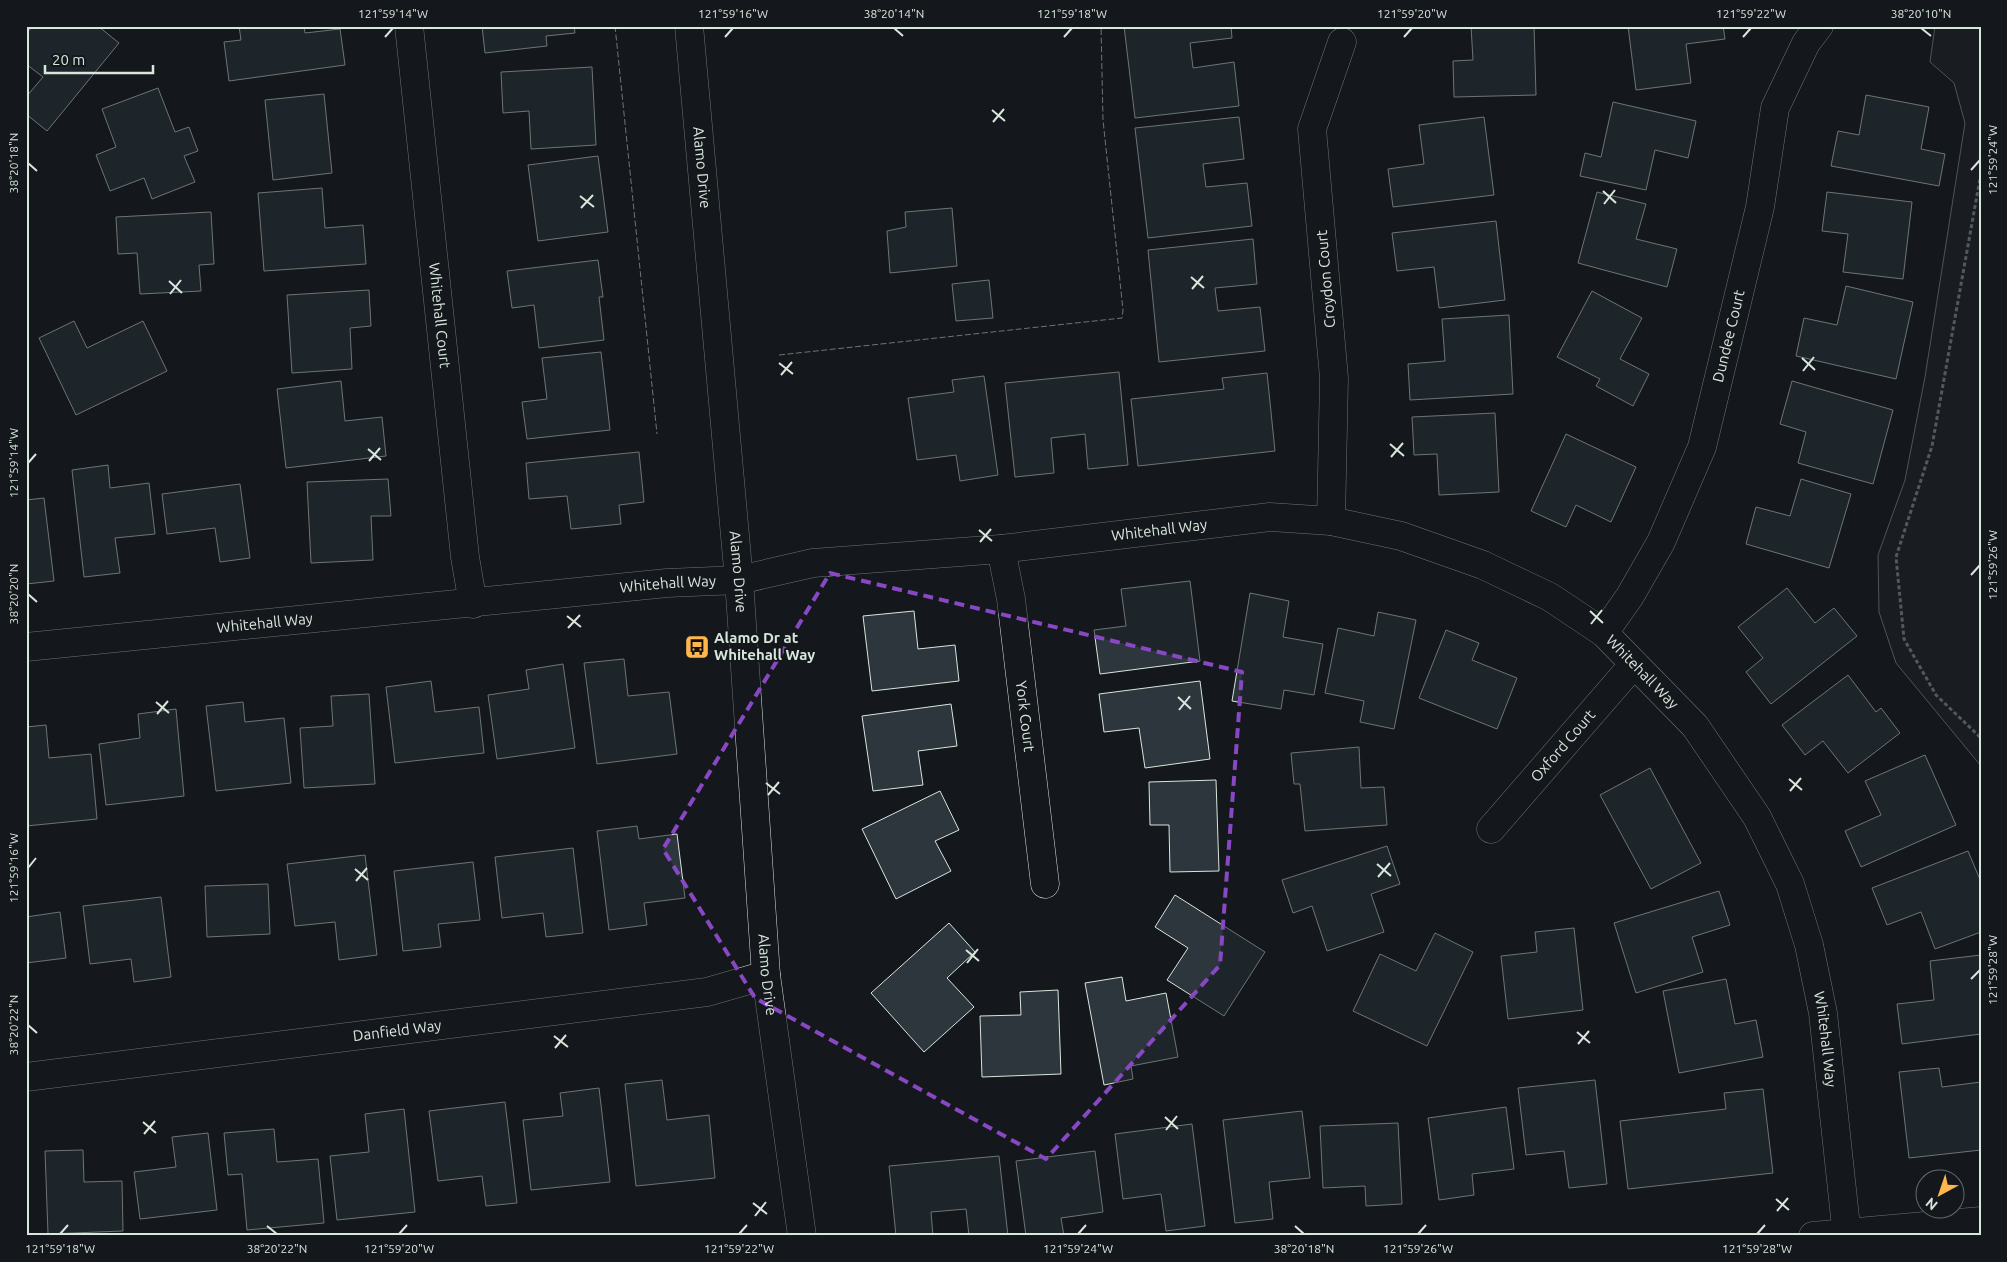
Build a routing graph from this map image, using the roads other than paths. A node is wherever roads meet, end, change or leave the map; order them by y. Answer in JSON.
{"nodes":[{"id":1,"x":410,"y":26,"type":"edge"},
{"id":2,"x":689,"y":26,"type":"edge"},
{"id":3,"x":1819,"y":26,"type":"edge"},
{"id":4,"x":1342,"y":42,"type":"dead end"},
{"id":5,"x":1331,"y":521,"type":"junction"},
{"id":6,"x":1001,"y":549,"type":"junction"},
{"id":7,"x":739,"y":580,"type":"junction"},
{"id":8,"x":472,"y":604,"type":"junction"},
{"id":9,"x":1604,"y":633,"type":"junction"},
{"id":10,"x":26,"y":647,"type":"edge"},
{"id":11,"x":1634,"y":664,"type":"junction"},
{"id":12,"x":1491,"y":829,"type":"dead end"},
{"id":13,"x":1045,"y":884,"type":"dead end"},
{"id":14,"x":766,"y":975,"type":"junction"},
{"id":15,"x":26,"y":1077,"type":"edge"},
{"id":16,"x":1981,"y":1221,"type":"edge"},
{"id":17,"x":1846,"y":1234,"type":"edge"},
{"id":18,"x":802,"y":1236,"type":"edge"},
{"id":19,"x":1813,"y":1236,"type":"edge"}],
"edges":[{"from":1,"to":8,"type":"street","name":"Whitehall Court"},
{"from":2,"to":7,"type":"street","name":"Alamo Drive"},
{"from":3,"to":9,"type":"street","name":"Dundee Court"},
{"from":4,"to":5,"type":"street","name":"Croydon Court"},
{"from":5,"to":6,"type":"street","name":"Whitehall Way"},
{"from":5,"to":9,"type":"street","name":"Whitehall Way"},
{"from":6,"to":7,"type":"street","name":"Whitehall Way"},
{"from":6,"to":13,"type":"street","name":"York Court"},
{"from":7,"to":8,"type":"street","name":"Whitehall Way"},
{"from":7,"to":14,"type":"street","name":"Alamo Drive"},
{"from":8,"to":10,"type":"street","name":"Whitehall Way"},
{"from":9,"to":11,"type":"street","name":"Whitehall Way"},
{"from":11,"to":12,"type":"street","name":"Oxford Court"},
{"from":11,"to":17,"type":"street","name":"Whitehall Way"},
{"from":14,"to":15,"type":"street","name":"Danfield Way"},
{"from":14,"to":18,"type":"street","name":"Alamo Drive"},
{"from":16,"to":17,"type":"street"},
{"from":17,"to":19,"type":"street"}]}
